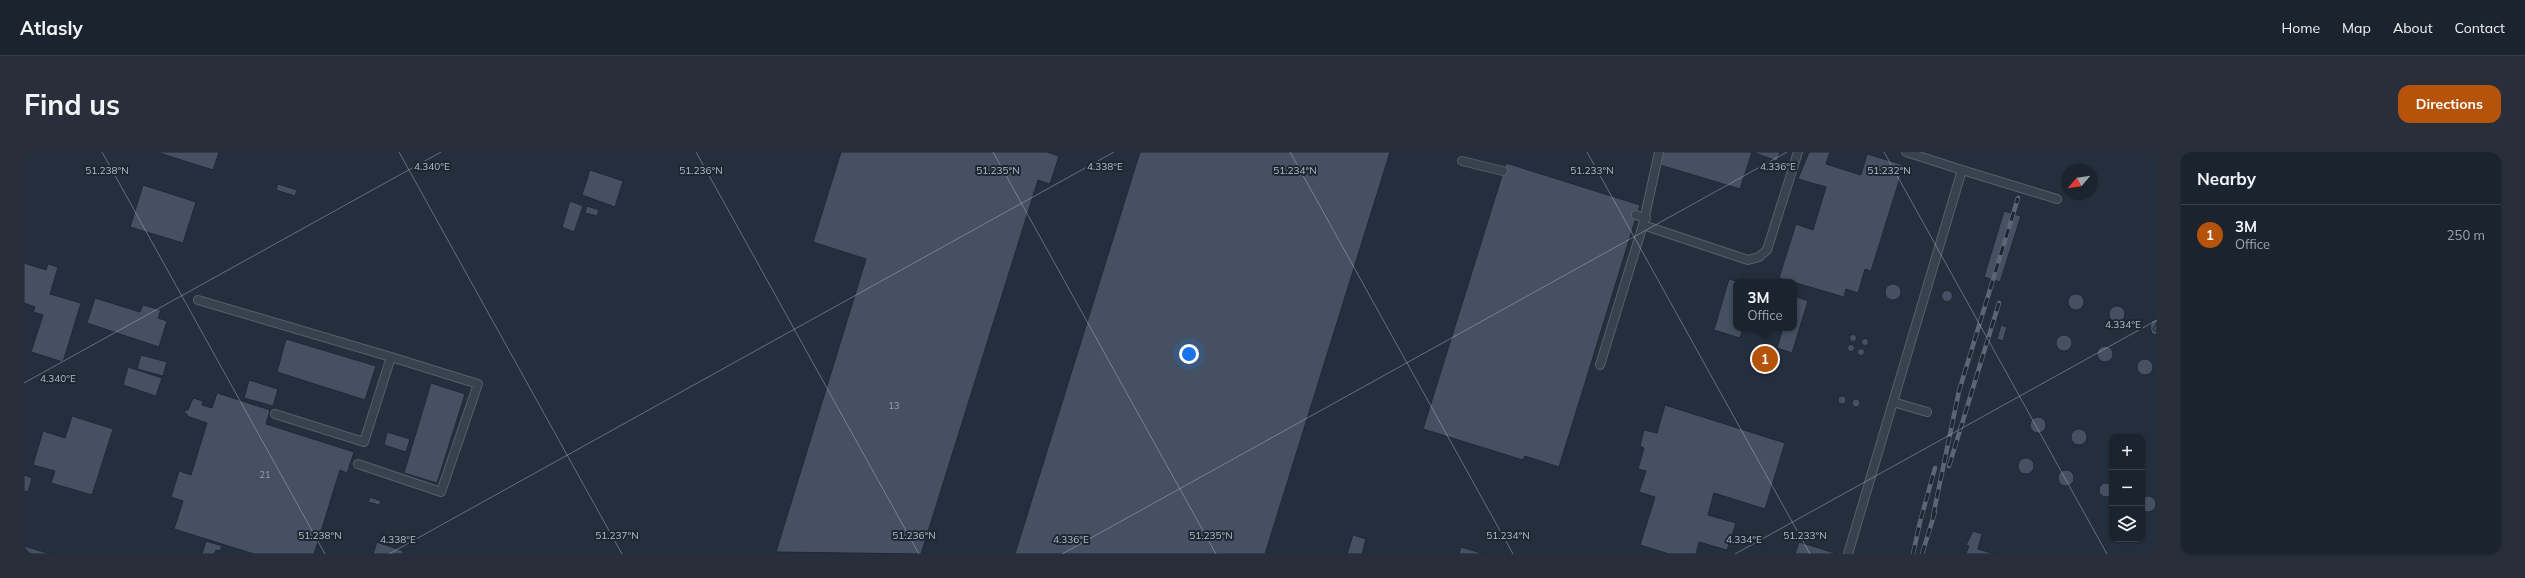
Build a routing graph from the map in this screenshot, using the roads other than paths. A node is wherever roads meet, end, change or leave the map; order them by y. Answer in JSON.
{"nodes":[{"id":1,"x":1660,"y":152,"type":"edge"},
{"id":2,"x":1798,"y":152,"type":"edge"},
{"id":3,"x":1906,"y":152,"type":"edge"},
{"id":4,"x":1462,"y":161,"type":"dead end"},
{"id":5,"x":1962,"y":170,"type":"junction"},
{"id":6,"x":1503,"y":171,"type":"dead end"},
{"id":7,"x":2057,"y":199,"type":"dead end"},
{"id":8,"x":1636,"y":215,"type":"dead end"},
{"id":9,"x":1644,"y":222,"type":"junction"},
{"id":10,"x":198,"y":300,"type":"dead end"},
{"id":11,"x":391,"y":357,"type":"junction"},
{"id":12,"x":1600,"y":365,"type":"dead end"},
{"id":13,"x":1893,"y":402,"type":"junction"},
{"id":14,"x":1927,"y":412,"type":"dead end"},
{"id":15,"x":275,"y":414,"type":"dead end"},
{"id":16,"x":358,"y":464,"type":"dead end"},
{"id":17,"x":1848,"y":554,"type":"edge"}],
"edges":[{"from":1,"to":9,"type":"lane"},
{"from":2,"to":9,"type":"lane"},
{"from":3,"to":5,"type":"lane"},
{"from":4,"to":6,"type":"lane"},
{"from":5,"to":7,"type":"lane"},
{"from":5,"to":13,"type":"lane"},
{"from":8,"to":9,"type":"lane"},
{"from":9,"to":12,"type":"lane"},
{"from":10,"to":11,"type":"lane"},
{"from":11,"to":15,"type":"lane"},
{"from":11,"to":16,"type":"lane"},
{"from":13,"to":14,"type":"lane"},
{"from":13,"to":17,"type":"lane"}]}
